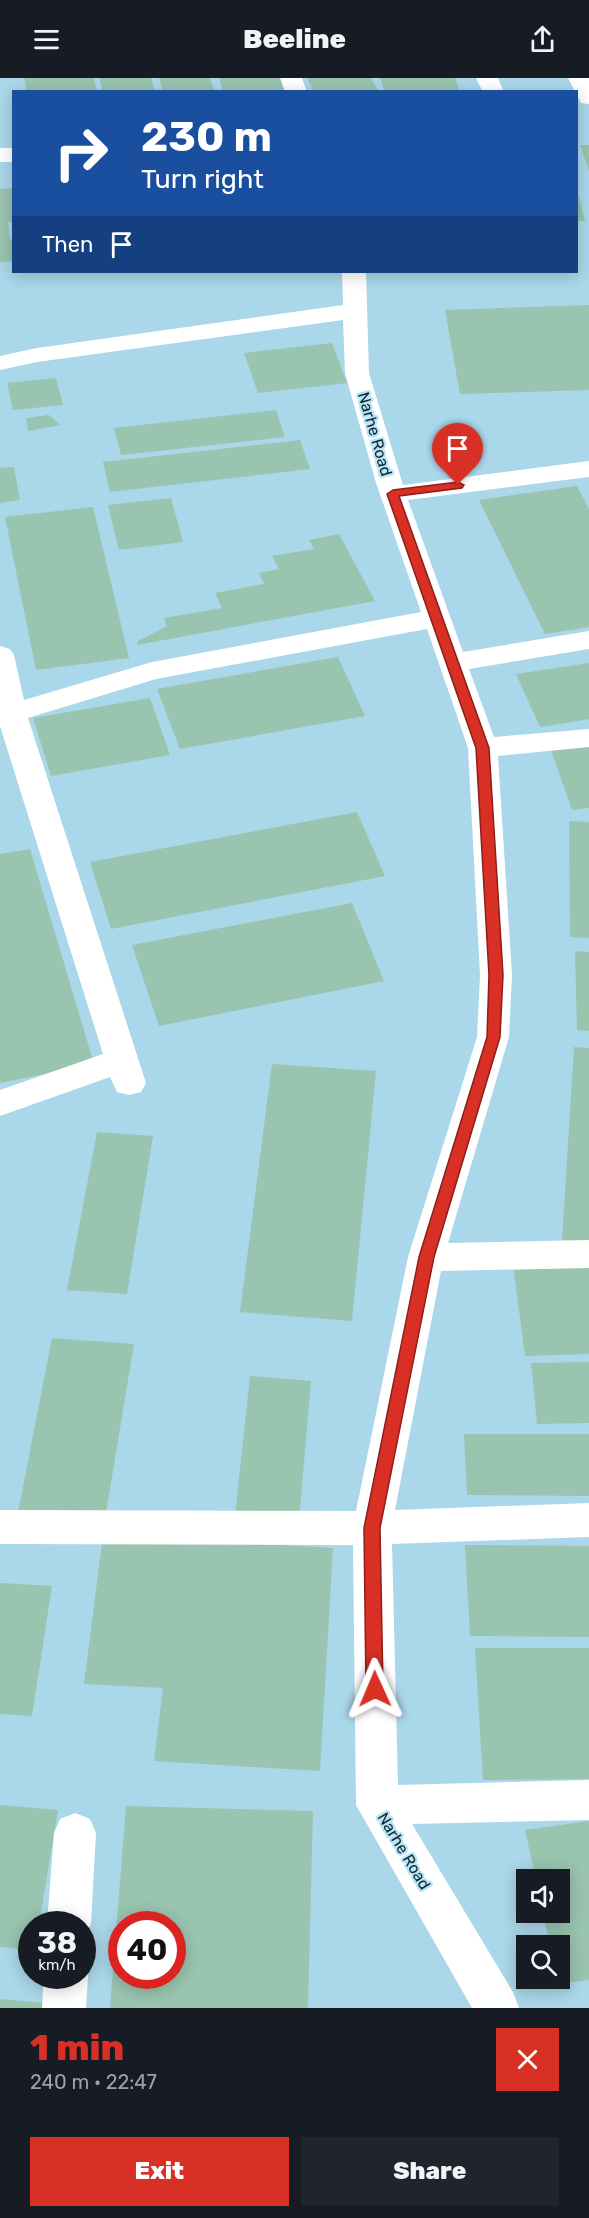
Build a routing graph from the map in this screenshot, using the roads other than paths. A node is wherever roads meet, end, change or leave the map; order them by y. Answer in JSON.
{"nodes":[{"id":1,"x":579,"y":78,"type":"edge"},
{"id":2,"x":589,"y":98,"type":"edge"},
{"id":3,"x":354,"y":273,"type":"edge"},
{"id":4,"x":356,"y":311,"type":"junction"},
{"id":5,"x":0,"y":363,"type":"edge"},
{"id":6,"x":589,"y":469,"type":"edge"},
{"id":7,"x":393,"y":494,"type":"junction"},
{"id":8,"x":437,"y":618,"type":"junction"},
{"id":9,"x":589,"y":640,"type":"edge"},
{"id":10,"x":0,"y":655,"type":"edge"},
{"id":11,"x":453,"y":663,"type":"junction"},
{"id":12,"x":6,"y":715,"type":"edge"},
{"id":13,"x":589,"y":738,"type":"edge"},
{"id":14,"x":483,"y":748,"type":"junction"},
{"id":15,"x":0,"y":1103,"type":"edge"},
{"id":16,"x":589,"y":1254,"type":"edge"},
{"id":17,"x":426,"y":1257,"type":"junction"},
{"id":18,"x":589,"y":1520,"type":"edge"},
{"id":19,"x":0,"y":1527,"type":"edge"},
{"id":20,"x":372,"y":1528,"type":"junction"},
{"id":21,"x":589,"y":1800,"type":"edge"},
{"id":22,"x":377,"y":1805,"type":"junction"},
{"id":23,"x":75,"y":1833,"type":"dead end"},
{"id":24,"x":70,"y":1911,"type":"edge"},
{"id":25,"x":65,"y":1989,"type":"edge"},
{"id":26,"x":64,"y":2008,"type":"edge"},
{"id":27,"x":497,"y":2008,"type":"edge"}],
"edges":[{"from":1,"to":2,"type":"street"},
{"from":3,"to":4,"type":"street","name":"Narhe Road"},
{"from":4,"to":5,"type":"street"},
{"from":4,"to":7,"type":"street","name":"Narhe Road"},
{"from":6,"to":7,"type":"street"},
{"from":7,"to":8,"type":"street","name":"Narhe Road"},
{"from":8,"to":11,"type":"street","name":"Narhe Road"},
{"from":8,"to":12,"type":"street"},
{"from":9,"to":11,"type":"street"},
{"from":10,"to":12,"type":"street"},
{"from":11,"to":14,"type":"street","name":"Narhe Road"},
{"from":12,"to":15,"type":"street"},
{"from":13,"to":14,"type":"street"},
{"from":14,"to":17,"type":"street","name":"Narhe Road"},
{"from":16,"to":17,"type":"street"},
{"from":17,"to":20,"type":"street","name":"Narhe Road"},
{"from":18,"to":20,"type":"street"},
{"from":19,"to":20,"type":"street"},
{"from":20,"to":22,"type":"street","name":"Narhe Road"},
{"from":21,"to":22,"type":"street"},
{"from":22,"to":27,"type":"street","name":"Narhe Road"},
{"from":23,"to":24,"type":"street"},
{"from":25,"to":26,"type":"street"}]}
